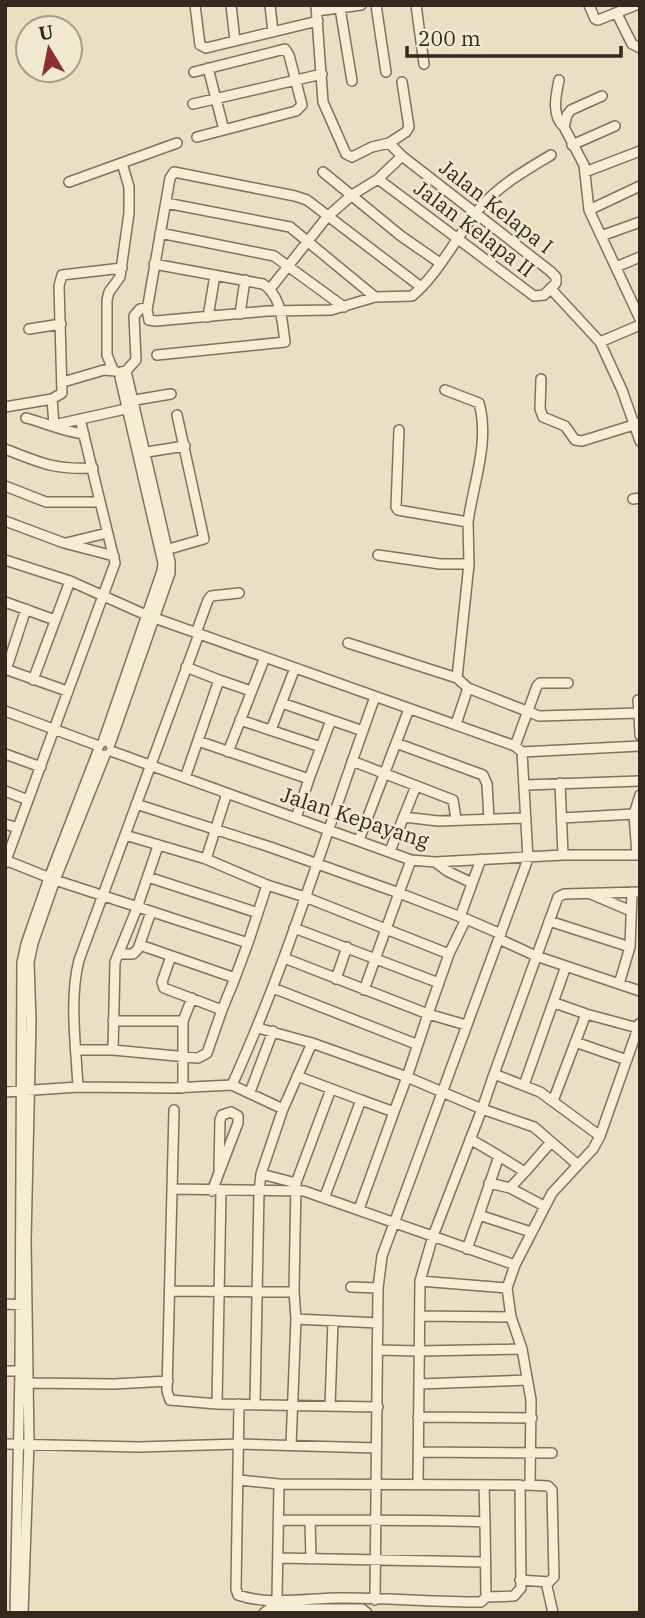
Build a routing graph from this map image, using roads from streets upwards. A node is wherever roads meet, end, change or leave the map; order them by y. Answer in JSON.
{"nodes":[{"id":1,"x":195,"y":5,"type":"edge"},
{"id":2,"x":231,"y":5,"type":"edge"},
{"id":3,"x":270,"y":5,"type":"edge"},
{"id":4,"x":361,"y":5,"type":"edge"},
{"id":5,"x":376,"y":5,"type":"edge"},
{"id":6,"x":416,"y":5,"type":"edge"},
{"id":7,"x":589,"y":5,"type":"edge"},
{"id":8,"x":636,"y":5,"type":"edge"},
{"id":9,"x":340,"y":8,"type":"junction"},
{"id":10,"x":317,"y":12,"type":"edge"},
{"id":11,"x":617,"y":14,"type":"junction"},
{"id":12,"x":273,"y":32,"type":"junction"},
{"id":13,"x":235,"y":41,"type":"junction"},
{"id":14,"x":640,"y":48,"type":"edge"},
{"id":15,"x":424,"y":64,"type":"dead end"},
{"id":16,"x":208,"y":68,"type":"junction"},
{"id":17,"x":194,"y":72,"type":"dead end"},
{"id":18,"x":386,"y":72,"type":"dead end"},
{"id":19,"x":322,"y":74,"type":"junction"},
{"id":20,"x":559,"y":79,"type":"dead end"},
{"id":21,"x":296,"y":80,"type":"junction"},
{"id":22,"x":352,"y":81,"type":"dead end"},
{"id":23,"x":402,"y":82,"type":"dead end"},
{"id":24,"x":602,"y":96,"type":"dead end"},
{"id":25,"x":216,"y":99,"type":"junction"},
{"id":26,"x":192,"y":104,"type":"dead end"},
{"id":27,"x":615,"y":126,"type":"dead end"},
{"id":28,"x":564,"y":127,"type":"junction"},
{"id":29,"x":224,"y":130,"type":"junction"},
{"id":30,"x":197,"y":137,"type":"dead end"},
{"id":31,"x":177,"y":143,"type":"dead end"},
{"id":32,"x":388,"y":143,"type":"junction"},
{"id":33,"x":572,"y":145,"type":"junction"},
{"id":34,"x":640,"y":151,"type":"edge"},
{"id":35,"x":551,"y":155,"type":"dead end"},
{"id":36,"x":402,"y":156,"type":"junction"},
{"id":37,"x":122,"y":163,"type":"junction"},
{"id":38,"x":323,"y":172,"type":"dead end"},
{"id":39,"x":585,"y":172,"type":"junction"},
{"id":40,"x":378,"y":179,"type":"junction"},
{"id":41,"x":69,"y":182,"type":"dead end"},
{"id":42,"x":640,"y":186,"type":"edge"},
{"id":43,"x":352,"y":195,"type":"junction"},
{"id":44,"x":166,"y":204,"type":"junction"},
{"id":45,"x":589,"y":210,"type":"junction"},
{"id":46,"x":476,"y":213,"type":"junction"},
{"id":47,"x":327,"y":217,"type":"junction"},
{"id":48,"x":640,"y":222,"type":"edge"},
{"id":49,"x":160,"y":233,"type":"junction"},
{"id":50,"x":601,"y":236,"type":"junction"},
{"id":51,"x":457,"y":239,"type":"junction"},
{"id":52,"x":307,"y":240,"type":"junction"},
{"id":53,"x":640,"y":257,"type":"edge"},
{"id":54,"x":440,"y":263,"type":"junction"},
{"id":55,"x":154,"y":264,"type":"junction"},
{"id":56,"x":289,"y":266,"type":"junction"},
{"id":57,"x":616,"y":267,"type":"junction"},
{"id":58,"x":122,"y":268,"type":"junction"},
{"id":59,"x":215,"y":275,"type":"junction"},
{"id":60,"x":245,"y":280,"type":"junction"},
{"id":61,"x":421,"y":287,"type":"junction"},
{"id":62,"x":270,"y":289,"type":"junction"},
{"id":63,"x":551,"y":289,"type":"junction"},
{"id":64,"x":635,"y":295,"type":"edge"},
{"id":65,"x":375,"y":297,"type":"junction"},
{"id":66,"x":147,"y":307,"type":"junction"},
{"id":67,"x":344,"y":307,"type":"junction"},
{"id":68,"x":280,"y":310,"type":"junction"},
{"id":69,"x":240,"y":314,"type":"junction"},
{"id":70,"x":208,"y":317,"type":"junction"},
{"id":71,"x":640,"y":319,"type":"edge"},
{"id":72,"x":61,"y":324,"type":"junction"},
{"id":73,"x":640,"y":325,"type":"edge"},
{"id":74,"x":29,"y":329,"type":"dead end"},
{"id":75,"x":600,"y":342,"type":"junction"},
{"id":76,"x":157,"y":355,"type":"dead end"},
{"id":77,"x":120,"y":372,"type":"junction"},
{"id":78,"x":541,"y":379,"type":"dead end"},
{"id":79,"x":63,"y":382,"type":"junction"},
{"id":80,"x":444,"y":390,"type":"dead end"},
{"id":81,"x":171,"y":394,"type":"dead end"},
{"id":82,"x":52,"y":399,"type":"junction"},
{"id":83,"x":132,"y":405,"type":"junction"},
{"id":84,"x":5,"y":407,"type":"edge"},
{"id":85,"x":177,"y":415,"type":"dead end"},
{"id":86,"x":26,"y":418,"type":"dead end"},
{"id":87,"x":80,"y":419,"type":"junction"},
{"id":88,"x":636,"y":424,"type":"edge"},
{"id":89,"x":54,"y":425,"type":"junction"},
{"id":90,"x":399,"y":430,"type":"dead end"},
{"id":91,"x":84,"y":434,"type":"junction"},
{"id":92,"x":640,"y":441,"type":"edge"},
{"id":93,"x":185,"y":446,"type":"junction"},
{"id":94,"x":5,"y":449,"type":"edge"},
{"id":95,"x":147,"y":452,"type":"junction"},
{"id":96,"x":93,"y":468,"type":"junction"},
{"id":97,"x":5,"y":486,"type":"edge"},
{"id":98,"x":99,"y":502,"type":"junction"},
{"id":99,"x":5,"y":521,"type":"edge"},
{"id":100,"x":468,"y":522,"type":"junction"},
{"id":101,"x":107,"y":533,"type":"junction"},
{"id":102,"x":64,"y":543,"type":"junction"},
{"id":103,"x":169,"y":548,"type":"junction"},
{"id":104,"x":377,"y":555,"type":"dead end"},
{"id":105,"x":114,"y":556,"type":"junction"},
{"id":106,"x":5,"y":560,"type":"edge"},
{"id":107,"x":469,"y":564,"type":"junction"},
{"id":108,"x":70,"y":580,"type":"junction"},
{"id":109,"x":239,"y":593,"type":"dead end"},
{"id":110,"x":104,"y":594,"type":"junction"},
{"id":111,"x":5,"y":602,"type":"edge"},
{"id":112,"x":26,"y":610,"type":"junction"},
{"id":113,"x":150,"y":616,"type":"junction"},
{"id":114,"x":55,"y":620,"type":"junction"},
{"id":115,"x":198,"y":633,"type":"junction"},
{"id":116,"x":348,"y":643,"type":"dead end"},
{"id":117,"x":265,"y":657,"type":"junction"},
{"id":118,"x":186,"y":667,"type":"junction"},
{"id":119,"x":295,"y":667,"type":"junction"},
{"id":120,"x":6,"y":669,"type":"edge"},
{"id":121,"x":457,"y":678,"type":"junction"},
{"id":122,"x":33,"y":680,"type":"junction"},
{"id":123,"x":219,"y":680,"type":"junction"},
{"id":124,"x":568,"y":683,"type":"dead end"},
{"id":125,"x":468,"y":688,"type":"junction"},
{"id":126,"x":67,"y":691,"type":"junction"},
{"id":127,"x":251,"y":691,"type":"junction"},
{"id":128,"x":375,"y":696,"type":"junction"},
{"id":129,"x":638,"y":700,"type":"dead end"},
{"id":130,"x":282,"y":703,"type":"junction"},
{"id":131,"x":409,"y":709,"type":"junction"},
{"id":132,"x":5,"y":711,"type":"edge"},
{"id":133,"x":527,"y":712,"type":"junction"},
{"id":134,"x":639,"y":713,"type":"edge"},
{"id":135,"x":240,"y":720,"type":"junction"},
{"id":136,"x":331,"y":720,"type":"junction"},
{"id":137,"x":456,"y":724,"type":"junction"},
{"id":138,"x":53,"y":729,"type":"junction"},
{"id":139,"x":271,"y":730,"type":"junction"},
{"id":140,"x":363,"y":731,"type":"junction"},
{"id":141,"x":640,"y":735,"type":"edge"},
{"id":142,"x":198,"y":741,"type":"junction"},
{"id":143,"x":396,"y":743,"type":"junction"},
{"id":144,"x":640,"y":746,"type":"edge"},
{"id":145,"x":321,"y":747,"type":"junction"},
{"id":146,"x":104,"y":748,"type":"junction"},
{"id":147,"x":519,"y":749,"type":"junction"},
{"id":148,"x":228,"y":752,"type":"junction"},
{"id":149,"x":5,"y":754,"type":"edge"},
{"id":150,"x":352,"y":761,"type":"junction"},
{"id":151,"x":150,"y":765,"type":"junction"},
{"id":152,"x":41,"y":767,"type":"junction"},
{"id":153,"x":384,"y":774,"type":"junction"},
{"id":154,"x":186,"y":778,"type":"junction"},
{"id":155,"x":309,"y":779,"type":"junction"},
{"id":156,"x":640,"y":781,"type":"edge"},
{"id":157,"x":560,"y":783,"type":"junction"},
{"id":158,"x":525,"y":785,"type":"junction"},
{"id":159,"x":416,"y":786,"type":"junction"},
{"id":160,"x":5,"y":791,"type":"edge"},
{"id":161,"x":227,"y":793,"type":"junction"},
{"id":162,"x":640,"y":795,"type":"edge"},
{"id":163,"x":28,"y":800,"type":"junction"},
{"id":164,"x":136,"y":804,"type":"junction"},
{"id":165,"x":634,"y":814,"type":"junction"},
{"id":166,"x":404,"y":817,"type":"junction"},
{"id":167,"x":296,"y":818,"type":"junction"},
{"id":168,"x":526,"y":818,"type":"junction"},
{"id":169,"x":562,"y":818,"type":"junction"},
{"id":170,"x":456,"y":819,"type":"junction"},
{"id":171,"x":489,"y":819,"type":"junction"},
{"id":172,"x":5,"y":824,"type":"edge"},
{"id":173,"x":18,"y":828,"type":"junction"},
{"id":174,"x":328,"y":829,"type":"junction"},
{"id":175,"x":216,"y":831,"type":"junction"},
{"id":176,"x":125,"y":835,"type":"junction"},
{"id":177,"x":359,"y":840,"type":"junction"},
{"id":178,"x":158,"y":846,"type":"junction"},
{"id":179,"x":390,"y":851,"type":"junction"},
{"id":180,"x":564,"y":855,"type":"junction"},
{"id":181,"x":638,"y":855,"type":"edge"},
{"id":182,"x":206,"y":859,"type":"junction"},
{"id":183,"x":481,"y":859,"type":"junction"},
{"id":184,"x":528,"y":859,"type":"junction"},
{"id":185,"x":411,"y":860,"type":"junction"},
{"id":186,"x":6,"y":861,"type":"edge"},
{"id":187,"x":435,"y":862,"type":"junction"},
{"id":188,"x":317,"y":864,"type":"junction"},
{"id":189,"x":148,"y":877,"type":"junction"},
{"id":190,"x":52,"y":879,"type":"junction"},
{"id":191,"x":472,"y":883,"type":"junction"},
{"id":192,"x":267,"y":885,"type":"junction"},
{"id":193,"x":636,"y":892,"type":"edge"},
{"id":194,"x":399,"y":893,"type":"junction"},
{"id":195,"x":588,"y":893,"type":"junction"},
{"id":196,"x":103,"y":895,"type":"junction"},
{"id":197,"x":305,"y":897,"type":"junction"},
{"id":198,"x":137,"y":908,"type":"junction"},
{"id":199,"x":631,"y":911,"type":"junction"},
{"id":200,"x":151,"y":912,"type":"junction"},
{"id":201,"x":258,"y":913,"type":"junction"},
{"id":202,"x":463,"y":918,"type":"junction"},
{"id":203,"x":549,"y":921,"type":"junction"},
{"id":204,"x":294,"y":928,"type":"junction"},
{"id":205,"x":384,"y":928,"type":"junction"},
{"id":206,"x":500,"y":936,"type":"junction"},
{"id":207,"x":248,"y":943,"type":"junction"},
{"id":208,"x":140,"y":945,"type":"junction"},
{"id":209,"x":347,"y":947,"type":"junction"},
{"id":210,"x":630,"y":947,"type":"junction"},
{"id":211,"x":118,"y":954,"type":"junction"},
{"id":212,"x":450,"y":954,"type":"junction"},
{"id":213,"x":171,"y":956,"type":"junction"},
{"id":214,"x":536,"y":956,"type":"junction"},
{"id":215,"x":284,"y":958,"type":"junction"},
{"id":216,"x":375,"y":958,"type":"junction"},
{"id":217,"x":566,"y":966,"type":"junction"},
{"id":218,"x":235,"y":978,"type":"junction"},
{"id":219,"x":336,"y":979,"type":"junction"},
{"id":220,"x":439,"y":983,"type":"junction"},
{"id":221,"x":619,"y":984,"type":"junction"},
{"id":222,"x":273,"y":988,"type":"junction"},
{"id":223,"x":364,"y":989,"type":"junction"},
{"id":224,"x":640,"y":991,"type":"edge"},
{"id":225,"x":192,"y":998,"type":"junction"},
{"id":226,"x":555,"y":1003,"type":"junction"},
{"id":227,"x":222,"y":1010,"type":"junction"},
{"id":228,"x":428,"y":1014,"type":"junction"},
{"id":229,"x":586,"y":1014,"type":"junction"},
{"id":230,"x":113,"y":1021,"type":"junction"},
{"id":231,"x":183,"y":1021,"type":"junction"},
{"id":232,"x":639,"y":1025,"type":"edge"},
{"id":233,"x":466,"y":1026,"type":"junction"},
{"id":234,"x":258,"y":1028,"type":"junction"},
{"id":235,"x":273,"y":1031,"type":"junction"},
{"id":236,"x":575,"y":1042,"type":"junction"},
{"id":237,"x":312,"y":1043,"type":"junction"},
{"id":238,"x":416,"y":1044,"type":"junction"},
{"id":239,"x":76,"y":1050,"type":"junction"},
{"id":240,"x":113,"y":1050,"type":"junction"},
{"id":241,"x":183,"y":1057,"type":"junction"},
{"id":242,"x":627,"y":1060,"type":"junction"},
{"id":243,"x":494,"y":1074,"type":"junction"},
{"id":244,"x":297,"y":1076,"type":"junction"},
{"id":245,"x":407,"y":1077,"type":"junction"},
{"id":246,"x":232,"y":1085,"type":"junction"},
{"id":247,"x":524,"y":1085,"type":"junction"},
{"id":248,"x":78,"y":1087,"type":"junction"},
{"id":249,"x":183,"y":1088,"type":"junction"},
{"id":250,"x":331,"y":1088,"type":"junction"},
{"id":251,"x":26,"y":1091,"type":"junction"},
{"id":252,"x":5,"y":1092,"type":"edge"},
{"id":253,"x":250,"y":1092,"type":"junction"},
{"id":254,"x":442,"y":1093,"type":"junction"},
{"id":255,"x":361,"y":1100,"type":"junction"},
{"id":256,"x":553,"y":1101,"type":"junction"},
{"id":257,"x":283,"y":1108,"type":"junction"},
{"id":258,"x":482,"y":1109,"type":"junction"},
{"id":259,"x":174,"y":1110,"type":"dead end"},
{"id":260,"x":394,"y":1112,"type":"junction"},
{"id":261,"x":600,"y":1136,"type":"junction"},
{"id":262,"x":470,"y":1139,"type":"junction"},
{"id":263,"x":551,"y":1142,"type":"junction"},
{"id":264,"x":499,"y":1156,"type":"junction"},
{"id":265,"x":578,"y":1165,"type":"junction"},
{"id":266,"x":219,"y":1169,"type":"junction"},
{"id":267,"x":524,"y":1172,"type":"junction"},
{"id":268,"x":261,"y":1174,"type":"junction"},
{"id":269,"x":489,"y":1183,"type":"junction"},
{"id":270,"x":296,"y":1186,"type":"junction"},
{"id":271,"x":510,"y":1188,"type":"junction"},
{"id":272,"x":172,"y":1189,"type":"junction"},
{"id":273,"x":216,"y":1191,"type":"junction"},
{"id":274,"x":259,"y":1192,"type":"junction"},
{"id":275,"x":325,"y":1196,"type":"junction"},
{"id":276,"x":544,"y":1206,"type":"junction"},
{"id":277,"x":359,"y":1209,"type":"junction"},
{"id":278,"x":479,"y":1215,"type":"junction"},
{"id":279,"x":394,"y":1222,"type":"junction"},
{"id":280,"x":531,"y":1233,"type":"junction"},
{"id":281,"x":433,"y":1236,"type":"junction"},
{"id":282,"x":467,"y":1249,"type":"junction"},
{"id":283,"x":515,"y":1265,"type":"junction"},
{"id":284,"x":420,"y":1281,"type":"junction"},
{"id":285,"x":351,"y":1287,"type":"dead end"},
{"id":286,"x":378,"y":1288,"type":"junction"},
{"id":287,"x":507,"y":1288,"type":"junction"},
{"id":288,"x":170,"y":1291,"type":"junction"},
{"id":289,"x":219,"y":1292,"type":"junction"},
{"id":290,"x":257,"y":1292,"type":"junction"},
{"id":291,"x":294,"y":1292,"type":"junction"},
{"id":292,"x":5,"y":1304,"type":"edge"},
{"id":293,"x":24,"y":1305,"type":"junction"},
{"id":294,"x":420,"y":1316,"type":"junction"},
{"id":295,"x":511,"y":1317,"type":"junction"},
{"id":296,"x":296,"y":1319,"type":"junction"},
{"id":297,"x":333,"y":1321,"type":"junction"},
{"id":298,"x":378,"y":1323,"type":"junction"},
{"id":299,"x":522,"y":1349,"type":"junction"},
{"id":300,"x":378,"y":1350,"type":"junction"},
{"id":301,"x":419,"y":1351,"type":"junction"},
{"id":302,"x":5,"y":1371,"type":"edge"},
{"id":303,"x":20,"y":1371,"type":"junction"},
{"id":304,"x":527,"y":1380,"type":"junction"},
{"id":305,"x":168,"y":1381,"type":"junction"},
{"id":306,"x":29,"y":1383,"type":"junction"},
{"id":307,"x":419,"y":1384,"type":"junction"},
{"id":308,"x":217,"y":1404,"type":"junction"},
{"id":309,"x":239,"y":1404,"type":"junction"},
{"id":310,"x":255,"y":1404,"type":"junction"},
{"id":311,"x":293,"y":1405,"type":"junction"},
{"id":312,"x":330,"y":1406,"type":"junction"},
{"id":313,"x":378,"y":1407,"type":"junction"},
{"id":314,"x":418,"y":1417,"type":"junction"},
{"id":315,"x":532,"y":1418,"type":"junction"},
{"id":316,"x":24,"y":1443,"type":"junction"},
{"id":317,"x":5,"y":1444,"type":"edge"},
{"id":318,"x":239,"y":1444,"type":"junction"},
{"id":319,"x":291,"y":1445,"type":"junction"},
{"id":320,"x":376,"y":1448,"type":"junction"},
{"id":321,"x":418,"y":1452,"type":"junction"},
{"id":322,"x":552,"y":1452,"type":"dead end"},
{"id":323,"x":531,"y":1453,"type":"junction"},
{"id":324,"x":239,"y":1480,"type":"junction"},
{"id":325,"x":376,"y":1483,"type":"junction"},
{"id":326,"x":279,"y":1484,"type":"junction"},
{"id":327,"x":418,"y":1484,"type":"junction"},
{"id":328,"x":484,"y":1485,"type":"junction"},
{"id":329,"x":525,"y":1485,"type":"junction"},
{"id":330,"x":377,"y":1519,"type":"junction"},
{"id":331,"x":279,"y":1520,"type":"junction"},
{"id":332,"x":310,"y":1520,"type":"junction"},
{"id":333,"x":485,"y":1522,"type":"junction"},
{"id":334,"x":278,"y":1558,"type":"junction"},
{"id":335,"x":376,"y":1558,"type":"junction"},
{"id":336,"x":311,"y":1559,"type":"junction"},
{"id":337,"x":484,"y":1562,"type":"junction"},
{"id":338,"x":520,"y":1580,"type":"junction"},
{"id":339,"x":546,"y":1582,"type":"junction"},
{"id":340,"x":277,"y":1599,"type":"junction"},
{"id":341,"x":375,"y":1600,"type":"junction"},
{"id":342,"x":483,"y":1604,"type":"edge"},
{"id":343,"x":15,"y":1613,"type":"edge"},
{"id":344,"x":23,"y":1613,"type":"edge"},
{"id":345,"x":264,"y":1613,"type":"edge"},
{"id":346,"x":367,"y":1613,"type":"edge"},
{"id":347,"x":553,"y":1613,"type":"edge"}],
"edges":[{"from":1,"to":13,"type":"street"},
{"from":2,"to":13,"type":"street"},
{"from":3,"to":12,"type":"street"},
{"from":4,"to":9,"type":"street"},
{"from":5,"to":18,"type":"street"},
{"from":6,"to":15,"type":"street"},
{"from":7,"to":11,"type":"street"},
{"from":8,"to":11,"type":"street"},
{"from":9,"to":10,"type":"street"},
{"from":9,"to":22,"type":"street"},
{"from":10,"to":12,"type":"street"},
{"from":10,"to":19,"type":"street"},
{"from":11,"to":14,"type":"street"},
{"from":12,"to":13,"type":"street"},
{"from":16,"to":17,"type":"street"},
{"from":16,"to":21,"type":"street"},
{"from":16,"to":25,"type":"street"},
{"from":19,"to":21,"type":"street"},
{"from":19,"to":32,"type":"street"},
{"from":20,"to":28,"type":"street"},
{"from":21,"to":25,"type":"street"},
{"from":21,"to":29,"type":"street"},
{"from":23,"to":32,"type":"street"},
{"from":24,"to":28,"type":"street"},
{"from":25,"to":26,"type":"street"},
{"from":25,"to":29,"type":"street"},
{"from":27,"to":33,"type":"street"},
{"from":28,"to":33,"type":"street"},
{"from":29,"to":30,"type":"street"},
{"from":31,"to":37,"type":"street"},
{"from":32,"to":36,"type":"street","name":"Jalan Kelapa I"},
{"from":33,"to":39,"type":"street"},
{"from":34,"to":39,"type":"street"},
{"from":35,"to":46,"type":"street"},
{"from":36,"to":40,"type":"street"},
{"from":36,"to":46,"type":"street","name":"Jalan Kelapa I"},
{"from":37,"to":41,"type":"street"},
{"from":37,"to":58,"type":"street"},
{"from":38,"to":43,"type":"street"},
{"from":39,"to":45,"type":"street"},
{"from":40,"to":43,"type":"street"},
{"from":40,"to":51,"type":"street","name":"Jalan Kelapa II"},
{"from":42,"to":45,"type":"street"},
{"from":43,"to":47,"type":"street"},
{"from":43,"to":54,"type":"street"},
{"from":44,"to":47,"type":"street"},
{"from":44,"to":49,"type":"street"},
{"from":44,"to":52,"type":"street"},
{"from":45,"to":50,"type":"street"},
{"from":46,"to":51,"type":"street"},
{"from":46,"to":63,"type":"street","name":"Jalan Kelapa I"},
{"from":47,"to":52,"type":"street"},
{"from":47,"to":61,"type":"street"},
{"from":48,"to":50,"type":"street"},
{"from":49,"to":55,"type":"street"},
{"from":49,"to":56,"type":"street"},
{"from":50,"to":57,"type":"street"},
{"from":51,"to":54,"type":"street"},
{"from":51,"to":63,"type":"street","name":"Jalan Kelapa II"},
{"from":52,"to":56,"type":"street"},
{"from":52,"to":65,"type":"street"},
{"from":53,"to":57,"type":"street"},
{"from":54,"to":61,"type":"street"},
{"from":55,"to":59,"type":"street"},
{"from":55,"to":66,"type":"street"},
{"from":56,"to":62,"type":"street"},
{"from":56,"to":67,"type":"street"},
{"from":57,"to":64,"type":"street"},
{"from":58,"to":72,"type":"street"},
{"from":58,"to":77,"type":"street"},
{"from":59,"to":60,"type":"street"},
{"from":59,"to":70,"type":"street"},
{"from":60,"to":62,"type":"street"},
{"from":60,"to":69,"type":"street"},
{"from":61,"to":65,"type":"street"},
{"from":62,"to":68,"type":"street"},
{"from":63,"to":75,"type":"street"},
{"from":64,"to":71,"type":"street"},
{"from":65,"to":67,"type":"street"},
{"from":66,"to":70,"type":"street"},
{"from":66,"to":77,"type":"street"},
{"from":67,"to":68,"type":"street"},
{"from":68,"to":69,"type":"street"},
{"from":68,"to":76,"type":"street"},
{"from":69,"to":70,"type":"street"},
{"from":72,"to":74,"type":"street"},
{"from":72,"to":79,"type":"street"},
{"from":73,"to":75,"type":"street"},
{"from":75,"to":88,"type":"street"},
{"from":77,"to":79,"type":"street"},
{"from":77,"to":83,"type":"street"},
{"from":78,"to":88,"type":"street"},
{"from":79,"to":82,"type":"street"},
{"from":80,"to":100,"type":"street"},
{"from":81,"to":83,"type":"street"},
{"from":82,"to":84,"type":"street"},
{"from":82,"to":89,"type":"street"},
{"from":83,"to":87,"type":"street"},
{"from":83,"to":95,"type":"street"},
{"from":83,"to":113,"type":"street"},
{"from":85,"to":93,"type":"street"},
{"from":86,"to":89,"type":"street"},
{"from":87,"to":89,"type":"street"},
{"from":87,"to":91,"type":"street"},
{"from":88,"to":92,"type":"street"},
{"from":89,"to":91,"type":"street"},
{"from":90,"to":100,"type":"street"},
{"from":91,"to":96,"type":"street"},
{"from":93,"to":95,"type":"street"},
{"from":93,"to":103,"type":"street"},
{"from":94,"to":96,"type":"street"},
{"from":95,"to":103,"type":"street"},
{"from":96,"to":98,"type":"street"},
{"from":97,"to":98,"type":"street"},
{"from":98,"to":101,"type":"street"},
{"from":99,"to":102,"type":"street"},
{"from":100,"to":107,"type":"street"},
{"from":101,"to":102,"type":"street"},
{"from":101,"to":105,"type":"street"},
{"from":102,"to":105,"type":"street"},
{"from":103,"to":113,"type":"street"},
{"from":104,"to":107,"type":"street"},
{"from":105,"to":110,"type":"street"},
{"from":106,"to":108,"type":"street"},
{"from":107,"to":121,"type":"street"},
{"from":108,"to":110,"type":"street"},
{"from":108,"to":114,"type":"street"},
{"from":109,"to":115,"type":"street"},
{"from":110,"to":113,"type":"street"},
{"from":110,"to":126,"type":"street"},
{"from":111,"to":112,"type":"street"},
{"from":112,"to":114,"type":"street"},
{"from":112,"to":120,"type":"street"},
{"from":113,"to":115,"type":"street"},
{"from":113,"to":146,"type":"street"},
{"from":114,"to":122,"type":"street"},
{"from":115,"to":117,"type":"street"},
{"from":115,"to":118,"type":"street"},
{"from":116,"to":121,"type":"street"},
{"from":117,"to":119,"type":"street"},
{"from":117,"to":127,"type":"street"},
{"from":118,"to":123,"type":"street"},
{"from":118,"to":151,"type":"street"},
{"from":119,"to":128,"type":"street"},
{"from":119,"to":130,"type":"street"},
{"from":120,"to":122,"type":"street"},
{"from":121,"to":125,"type":"street"},
{"from":122,"to":126,"type":"street"},
{"from":123,"to":127,"type":"street"},
{"from":123,"to":142,"type":"street"},
{"from":124,"to":133,"type":"street"},
{"from":125,"to":133,"type":"street"},
{"from":125,"to":137,"type":"street"},
{"from":126,"to":138,"type":"street"},
{"from":127,"to":135,"type":"street"},
{"from":128,"to":131,"type":"street"},
{"from":128,"to":140,"type":"street"},
{"from":129,"to":134,"type":"street"},
{"from":130,"to":136,"type":"street"},
{"from":130,"to":139,"type":"street"},
{"from":131,"to":137,"type":"street"},
{"from":131,"to":143,"type":"street"},
{"from":132,"to":138,"type":"street","name":"Jalan Kepayang"},
{"from":133,"to":134,"type":"street"},
{"from":133,"to":147,"type":"street"},
{"from":134,"to":141,"type":"street"},
{"from":135,"to":139,"type":"street"},
{"from":135,"to":148,"type":"street"},
{"from":136,"to":140,"type":"street"},
{"from":136,"to":145,"type":"street"},
{"from":137,"to":147,"type":"street"},
{"from":138,"to":146,"type":"street","name":"Jalan Kepayang"},
{"from":138,"to":152,"type":"street"},
{"from":139,"to":145,"type":"street"},
{"from":140,"to":150,"type":"street"},
{"from":142,"to":148,"type":"street"},
{"from":142,"to":154,"type":"street"},
{"from":143,"to":153,"type":"street"},
{"from":143,"to":171,"type":"street"},
{"from":144,"to":147,"type":"street"},
{"from":145,"to":155,"type":"street"},
{"from":146,"to":151,"type":"street","name":"Jalan Kepayang"},
{"from":146,"to":190,"type":"street"},
{"from":147,"to":158,"type":"street"},
{"from":148,"to":155,"type":"street"},
{"from":149,"to":152,"type":"street"},
{"from":150,"to":153,"type":"street"},
{"from":150,"to":174,"type":"street"},
{"from":151,"to":154,"type":"street","name":"Jalan Kepayang"},
{"from":151,"to":164,"type":"street"},
{"from":152,"to":163,"type":"street"},
{"from":153,"to":159,"type":"street"},
{"from":153,"to":177,"type":"street"},
{"from":154,"to":161,"type":"street","name":"Jalan Kepayang"},
{"from":155,"to":167,"type":"street"},
{"from":156,"to":157,"type":"street"},
{"from":157,"to":158,"type":"street"},
{"from":157,"to":169,"type":"street"},
{"from":158,"to":168,"type":"street"},
{"from":159,"to":166,"type":"street"},
{"from":159,"to":170,"type":"street"},
{"from":160,"to":163,"type":"street"},
{"from":161,"to":167,"type":"street","name":"Jalan Kepayang"},
{"from":161,"to":175,"type":"street"},
{"from":162,"to":165,"type":"street"},
{"from":163,"to":173,"type":"street"},
{"from":164,"to":175,"type":"street"},
{"from":164,"to":176,"type":"street"},
{"from":165,"to":169,"type":"street"},
{"from":165,"to":181,"type":"street"},
{"from":166,"to":170,"type":"street"},
{"from":166,"to":179,"type":"street"},
{"from":167,"to":174,"type":"street","name":"Jalan Kepayang"},
{"from":168,"to":171,"type":"street"},
{"from":168,"to":184,"type":"street"},
{"from":169,"to":180,"type":"street"},
{"from":170,"to":171,"type":"street"},
{"from":172,"to":173,"type":"street"},
{"from":173,"to":186,"type":"street"},
{"from":174,"to":177,"type":"street","name":"Jalan Kepayang"},
{"from":174,"to":188,"type":"street"},
{"from":175,"to":182,"type":"street"},
{"from":175,"to":188,"type":"street"},
{"from":176,"to":178,"type":"street"},
{"from":176,"to":196,"type":"street"},
{"from":177,"to":179,"type":"street","name":"Jalan Kepayang"},
{"from":178,"to":182,"type":"street"},
{"from":178,"to":189,"type":"street"},
{"from":179,"to":185,"type":"street","name":"Jalan Kepayang"},
{"from":180,"to":181,"type":"street","name":"Jalan Kepayang"},
{"from":180,"to":184,"type":"street","name":"Jalan Kepayang"},
{"from":182,"to":192,"type":"street"},
{"from":183,"to":184,"type":"street","name":"Jalan Kepayang"},
{"from":183,"to":187,"type":"street","name":"Jalan Kepayang"},
{"from":183,"to":191,"type":"street"},
{"from":184,"to":206,"type":"street"},
{"from":185,"to":187,"type":"street","name":"Jalan Kepayang"},
{"from":185,"to":194,"type":"street"},
{"from":186,"to":190,"type":"street"},
{"from":187,"to":191,"type":"street"},
{"from":188,"to":194,"type":"street"},
{"from":188,"to":197,"type":"street"},
{"from":189,"to":198,"type":"street"},
{"from":189,"to":201,"type":"street"},
{"from":190,"to":196,"type":"street"},
{"from":190,"to":251,"type":"street"},
{"from":191,"to":202,"type":"street"},
{"from":192,"to":197,"type":"street"},
{"from":192,"to":201,"type":"street"},
{"from":193,"to":195,"type":"street"},
{"from":193,"to":199,"type":"street"},
{"from":194,"to":202,"type":"street"},
{"from":194,"to":205,"type":"street"},
{"from":195,"to":199,"type":"street"},
{"from":195,"to":203,"type":"street"},
{"from":196,"to":198,"type":"street"},
{"from":196,"to":239,"type":"street"},
{"from":197,"to":204,"type":"street"},
{"from":197,"to":205,"type":"street"},
{"from":198,"to":200,"type":"street"},
{"from":198,"to":211,"type":"street"},
{"from":199,"to":210,"type":"street"},
{"from":200,"to":207,"type":"street"},
{"from":200,"to":208,"type":"street"},
{"from":201,"to":207,"type":"street"},
{"from":202,"to":206,"type":"street"},
{"from":202,"to":212,"type":"street"},
{"from":203,"to":210,"type":"street"},
{"from":203,"to":214,"type":"street"},
{"from":204,"to":209,"type":"street"},
{"from":204,"to":215,"type":"street"},
{"from":205,"to":212,"type":"street"},
{"from":205,"to":216,"type":"street"},
{"from":206,"to":214,"type":"street"},
{"from":206,"to":233,"type":"street"},
{"from":207,"to":218,"type":"street"},
{"from":208,"to":211,"type":"street"},
{"from":208,"to":213,"type":"street"},
{"from":209,"to":216,"type":"street"},
{"from":209,"to":219,"type":"street"},
{"from":210,"to":221,"type":"street"},
{"from":211,"to":230,"type":"street"},
{"from":212,"to":220,"type":"street"},
{"from":213,"to":218,"type":"street"},
{"from":213,"to":225,"type":"street"},
{"from":214,"to":217,"type":"street"},
{"from":214,"to":243,"type":"street"},
{"from":215,"to":219,"type":"street"},
{"from":215,"to":222,"type":"street"},
{"from":216,"to":220,"type":"street"},
{"from":216,"to":223,"type":"street"},
{"from":217,"to":221,"type":"street"},
{"from":217,"to":226,"type":"street"},
{"from":218,"to":227,"type":"street"},
{"from":219,"to":223,"type":"street"},
{"from":220,"to":228,"type":"street"},
{"from":221,"to":224,"type":"street"},
{"from":222,"to":234,"type":"street"},
{"from":222,"to":238,"type":"street"},
{"from":223,"to":228,"type":"street"},
{"from":225,"to":227,"type":"street"},
{"from":225,"to":231,"type":"street"},
{"from":226,"to":229,"type":"street"},
{"from":226,"to":247,"type":"street"},
{"from":227,"to":241,"type":"street"},
{"from":228,"to":233,"type":"street"},
{"from":228,"to":238,"type":"street"},
{"from":229,"to":232,"type":"street"},
{"from":229,"to":236,"type":"street"},
{"from":230,"to":231,"type":"street"},
{"from":230,"to":240,"type":"street"},
{"from":231,"to":241,"type":"street"},
{"from":232,"to":242,"type":"street"},
{"from":233,"to":254,"type":"street"},
{"from":234,"to":235,"type":"street"},
{"from":234,"to":246,"type":"street"},
{"from":235,"to":237,"type":"street"},
{"from":235,"to":253,"type":"street"},
{"from":236,"to":242,"type":"street"},
{"from":236,"to":256,"type":"street"},
{"from":237,"to":244,"type":"street"},
{"from":237,"to":245,"type":"street"},
{"from":238,"to":245,"type":"street"},
{"from":239,"to":240,"type":"street"},
{"from":239,"to":248,"type":"street"},
{"from":240,"to":241,"type":"street"},
{"from":241,"to":249,"type":"street"},
{"from":242,"to":261,"type":"street"},
{"from":243,"to":247,"type":"street"},
{"from":243,"to":258,"type":"street"},
{"from":244,"to":250,"type":"street"},
{"from":244,"to":257,"type":"street"},
{"from":245,"to":254,"type":"street"},
{"from":245,"to":260,"type":"street"},
{"from":246,"to":249,"type":"street"},
{"from":246,"to":253,"type":"street"},
{"from":247,"to":256,"type":"street"},
{"from":248,"to":249,"type":"street"},
{"from":248,"to":251,"type":"street"},
{"from":250,"to":255,"type":"street"},
{"from":250,"to":270,"type":"street"},
{"from":251,"to":252,"type":"street"},
{"from":251,"to":293,"type":"street"},
{"from":253,"to":257,"type":"street"},
{"from":254,"to":258,"type":"street"},
{"from":254,"to":279,"type":"street"},
{"from":255,"to":260,"type":"street"},
{"from":255,"to":275,"type":"street"},
{"from":256,"to":261,"type":"street"},
{"from":257,"to":268,"type":"street"},
{"from":258,"to":262,"type":"street"},
{"from":258,"to":263,"type":"street"},
{"from":259,"to":272,"type":"street"},
{"from":260,"to":277,"type":"street"},
{"from":261,"to":265,"type":"street"},
{"from":262,"to":264,"type":"street"},
{"from":262,"to":281,"type":"street"},
{"from":263,"to":265,"type":"street"},
{"from":263,"to":267,"type":"street"},
{"from":264,"to":267,"type":"street"},
{"from":264,"to":269,"type":"street"},
{"from":265,"to":276,"type":"street"},
{"from":266,"to":266,"type":"street"},
{"from":266,"to":273,"type":"street"},
{"from":267,"to":271,"type":"street"},
{"from":268,"to":270,"type":"street"},
{"from":268,"to":274,"type":"street"},
{"from":269,"to":271,"type":"street"},
{"from":269,"to":278,"type":"street"},
{"from":270,"to":274,"type":"street"},
{"from":270,"to":275,"type":"street"},
{"from":270,"to":291,"type":"street"},
{"from":271,"to":276,"type":"street"},
{"from":272,"to":273,"type":"street"},
{"from":272,"to":288,"type":"street"},
{"from":273,"to":274,"type":"street"},
{"from":273,"to":289,"type":"street"},
{"from":274,"to":290,"type":"street"},
{"from":275,"to":277,"type":"street"},
{"from":276,"to":280,"type":"street"},
{"from":277,"to":279,"type":"street"},
{"from":278,"to":280,"type":"street"},
{"from":278,"to":282,"type":"street"},
{"from":279,"to":281,"type":"street"},
{"from":279,"to":286,"type":"street"},
{"from":280,"to":283,"type":"street"},
{"from":281,"to":282,"type":"street"},
{"from":281,"to":284,"type":"street"},
{"from":282,"to":283,"type":"street"},
{"from":283,"to":287,"type":"street"},
{"from":284,"to":287,"type":"street"},
{"from":284,"to":294,"type":"street"},
{"from":285,"to":286,"type":"street"},
{"from":286,"to":298,"type":"street"},
{"from":287,"to":295,"type":"street"},
{"from":288,"to":289,"type":"street"},
{"from":288,"to":305,"type":"street"},
{"from":289,"to":290,"type":"street"},
{"from":289,"to":308,"type":"street"},
{"from":290,"to":291,"type":"street"},
{"from":290,"to":310,"type":"street"},
{"from":291,"to":296,"type":"street"},
{"from":292,"to":293,"type":"street"},
{"from":293,"to":303,"type":"street"},
{"from":293,"to":306,"type":"street"},
{"from":294,"to":295,"type":"street"},
{"from":294,"to":301,"type":"street"},
{"from":295,"to":299,"type":"street"},
{"from":296,"to":297,"type":"street"},
{"from":296,"to":311,"type":"street"},
{"from":297,"to":298,"type":"street"},
{"from":297,"to":312,"type":"street"},
{"from":298,"to":300,"type":"street"},
{"from":299,"to":301,"type":"street"},
{"from":299,"to":304,"type":"street"},
{"from":300,"to":301,"type":"street"},
{"from":300,"to":313,"type":"street"},
{"from":301,"to":307,"type":"street"},
{"from":302,"to":303,"type":"street"},
{"from":303,"to":316,"type":"street"},
{"from":304,"to":307,"type":"street"},
{"from":304,"to":315,"type":"street"},
{"from":305,"to":306,"type":"street"},
{"from":305,"to":308,"type":"street"},
{"from":306,"to":316,"type":"street"},
{"from":307,"to":314,"type":"street"},
{"from":308,"to":309,"type":"street"},
{"from":309,"to":310,"type":"street"},
{"from":309,"to":318,"type":"street"},
{"from":310,"to":311,"type":"street"},
{"from":311,"to":312,"type":"street"},
{"from":311,"to":319,"type":"street"},
{"from":312,"to":313,"type":"street"},
{"from":313,"to":320,"type":"street"},
{"from":314,"to":315,"type":"street"},
{"from":314,"to":321,"type":"street"},
{"from":315,"to":323,"type":"street"},
{"from":316,"to":317,"type":"street"},
{"from":316,"to":318,"type":"street"},
{"from":316,"to":343,"type":"street"},
{"from":316,"to":344,"type":"street"},
{"from":318,"to":319,"type":"street"},
{"from":318,"to":324,"type":"street"},
{"from":319,"to":320,"type":"street"},
{"from":320,"to":325,"type":"street"},
{"from":321,"to":323,"type":"street"},
{"from":321,"to":327,"type":"street"},
{"from":322,"to":323,"type":"street"},
{"from":323,"to":329,"type":"street"},
{"from":324,"to":326,"type":"street"},
{"from":324,"to":340,"type":"street"},
{"from":325,"to":326,"type":"street"},
{"from":325,"to":327,"type":"street"},
{"from":325,"to":330,"type":"street"},
{"from":326,"to":331,"type":"street"},
{"from":327,"to":328,"type":"street"},
{"from":328,"to":329,"type":"street"},
{"from":328,"to":333,"type":"street"},
{"from":329,"to":338,"type":"street"},
{"from":329,"to":339,"type":"street"},
{"from":330,"to":332,"type":"street"},
{"from":330,"to":333,"type":"street"},
{"from":330,"to":335,"type":"street"},
{"from":331,"to":332,"type":"street"},
{"from":331,"to":334,"type":"street"},
{"from":332,"to":336,"type":"street"},
{"from":333,"to":337,"type":"street"},
{"from":334,"to":336,"type":"street"},
{"from":334,"to":340,"type":"street"},
{"from":335,"to":336,"type":"street"},
{"from":335,"to":337,"type":"street"},
{"from":335,"to":341,"type":"street"},
{"from":337,"to":342,"type":"street"},
{"from":338,"to":339,"type":"street"},
{"from":338,"to":342,"type":"street"},
{"from":339,"to":347,"type":"street"},
{"from":340,"to":341,"type":"street"},
{"from":341,"to":342,"type":"street"},
{"from":345,"to":346,"type":"street"}]}
